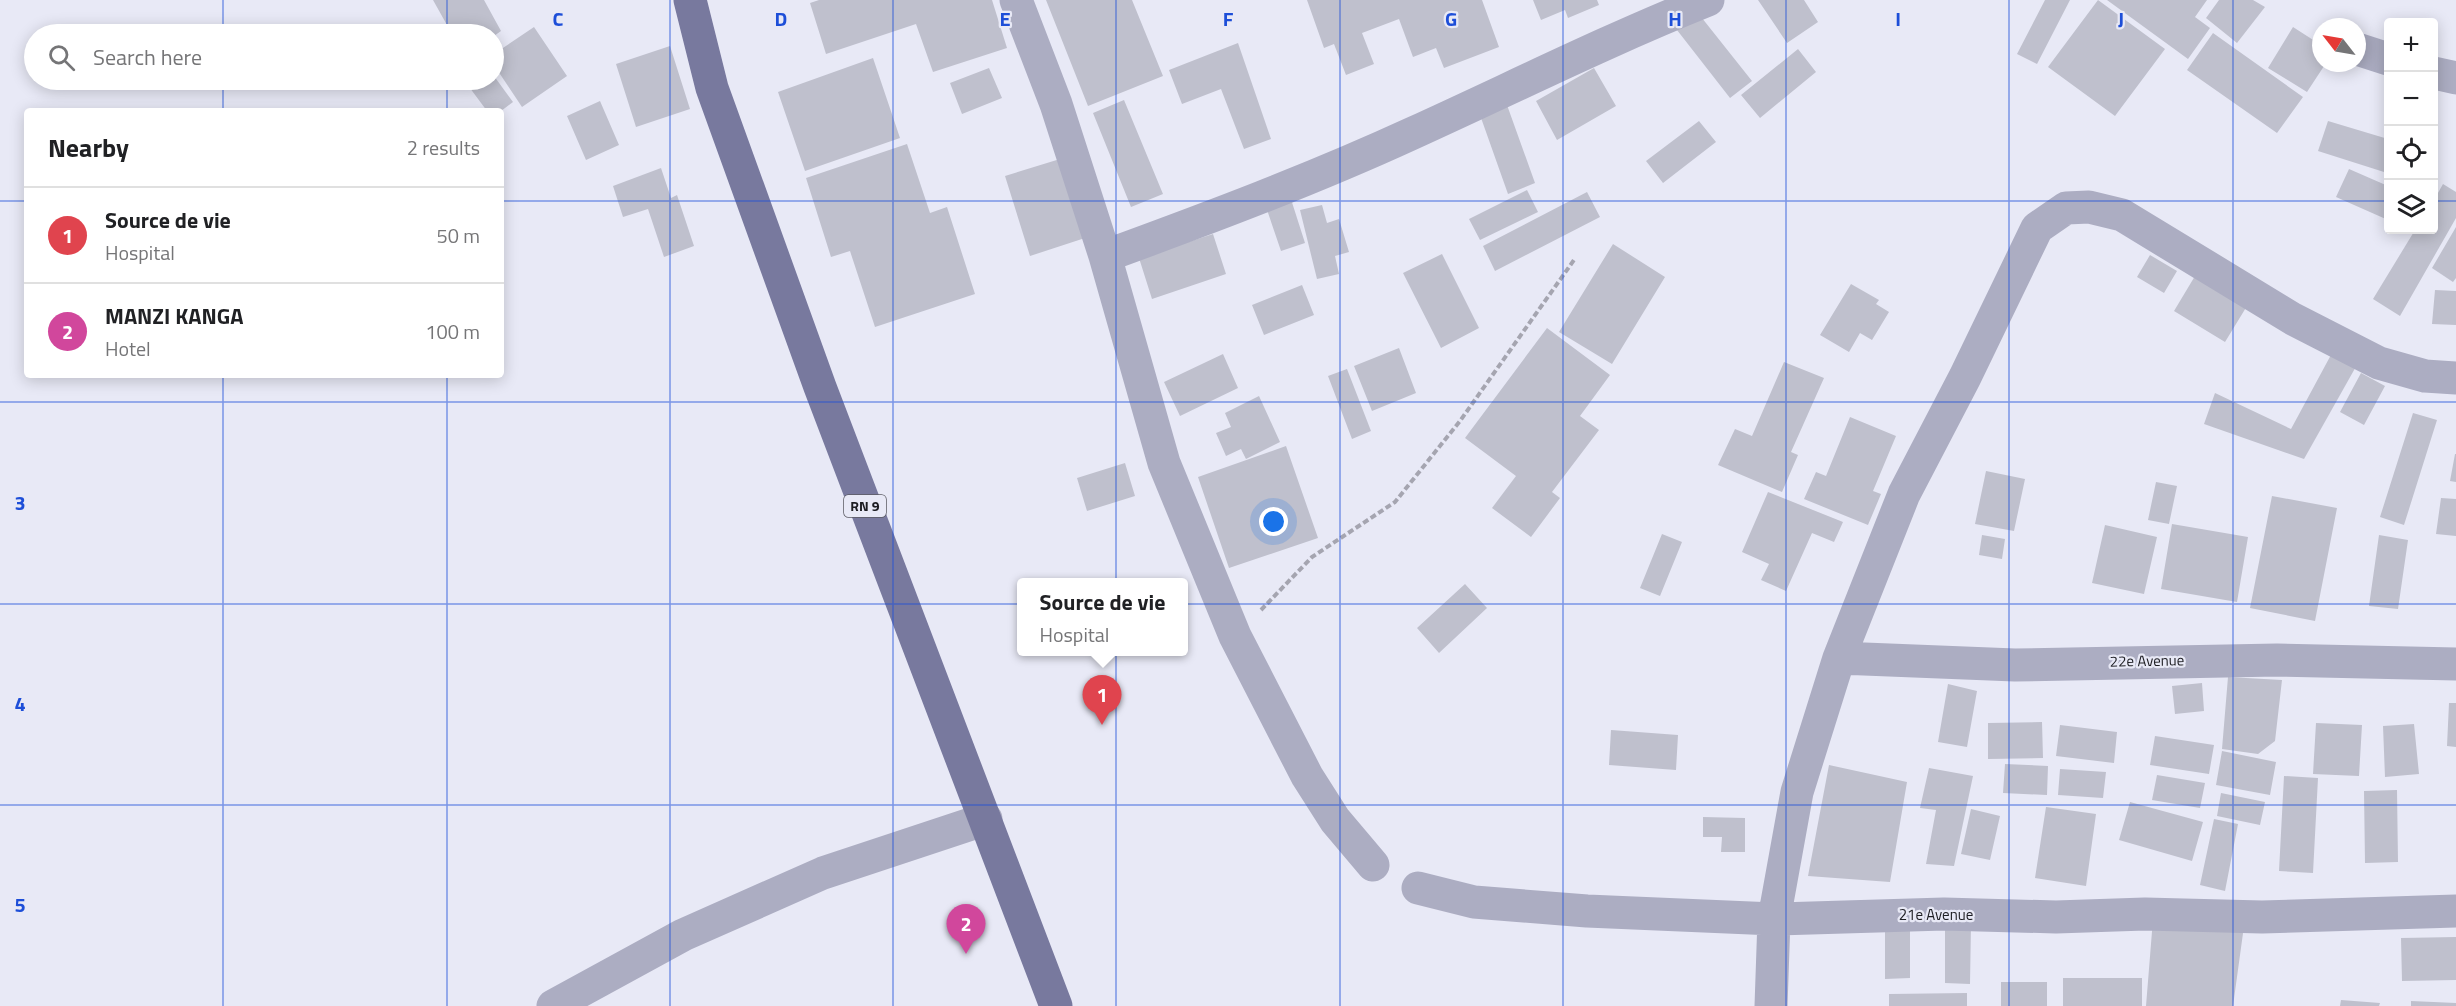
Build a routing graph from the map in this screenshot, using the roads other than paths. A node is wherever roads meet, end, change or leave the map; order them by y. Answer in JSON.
{"nodes":[{"id":1,"x":690,"y":0,"type":"edge"},
{"id":2,"x":1016,"y":0,"type":"edge"},
{"id":3,"x":1708,"y":0,"type":"edge"},
{"id":4,"x":2366,"y":52,"type":"edge"},
{"id":5,"x":2384,"y":58,"type":"edge"},
{"id":6,"x":2438,"y":74,"type":"edge"},
{"id":7,"x":2456,"y":78,"type":"edge"},
{"id":8,"x":1105,"y":256,"type":"junction"},
{"id":9,"x":2456,"y":378,"type":"edge"},
{"id":10,"x":1839,"y":658,"type":"junction"},
{"id":11,"x":2456,"y":664,"type":"edge"},
{"id":12,"x":986,"y":819,"type":"junction"},
{"id":13,"x":1373,"y":865,"type":"dead end"},
{"id":14,"x":1419,"y":888,"type":"dead end"},
{"id":15,"x":2456,"y":911,"type":"edge"},
{"id":16,"x":1774,"y":919,"type":"junction"},
{"id":17,"x":553,"y":1006,"type":"edge"},
{"id":18,"x":1056,"y":1006,"type":"edge"},
{"id":19,"x":1771,"y":1006,"type":"edge"}],
"edges":[{"from":1,"to":12,"type":"main road","number":"RN 9"},
{"from":2,"to":8,"type":"street"},
{"from":3,"to":8,"type":"street"},
{"from":4,"to":5,"type":"street"},
{"from":6,"to":7,"type":"street"},
{"from":8,"to":13,"type":"street"},
{"from":9,"to":10,"type":"street"},
{"from":10,"to":11,"type":"street","name":"22e Avenue"},
{"from":10,"to":16,"type":"street"},
{"from":12,"to":17,"type":"street"},
{"from":12,"to":18,"type":"main road","number":"RN 9"},
{"from":14,"to":16,"type":"street","name":"21e Avenue"},
{"from":15,"to":16,"type":"street","name":"21e Avenue"},
{"from":16,"to":19,"type":"street"}]}
